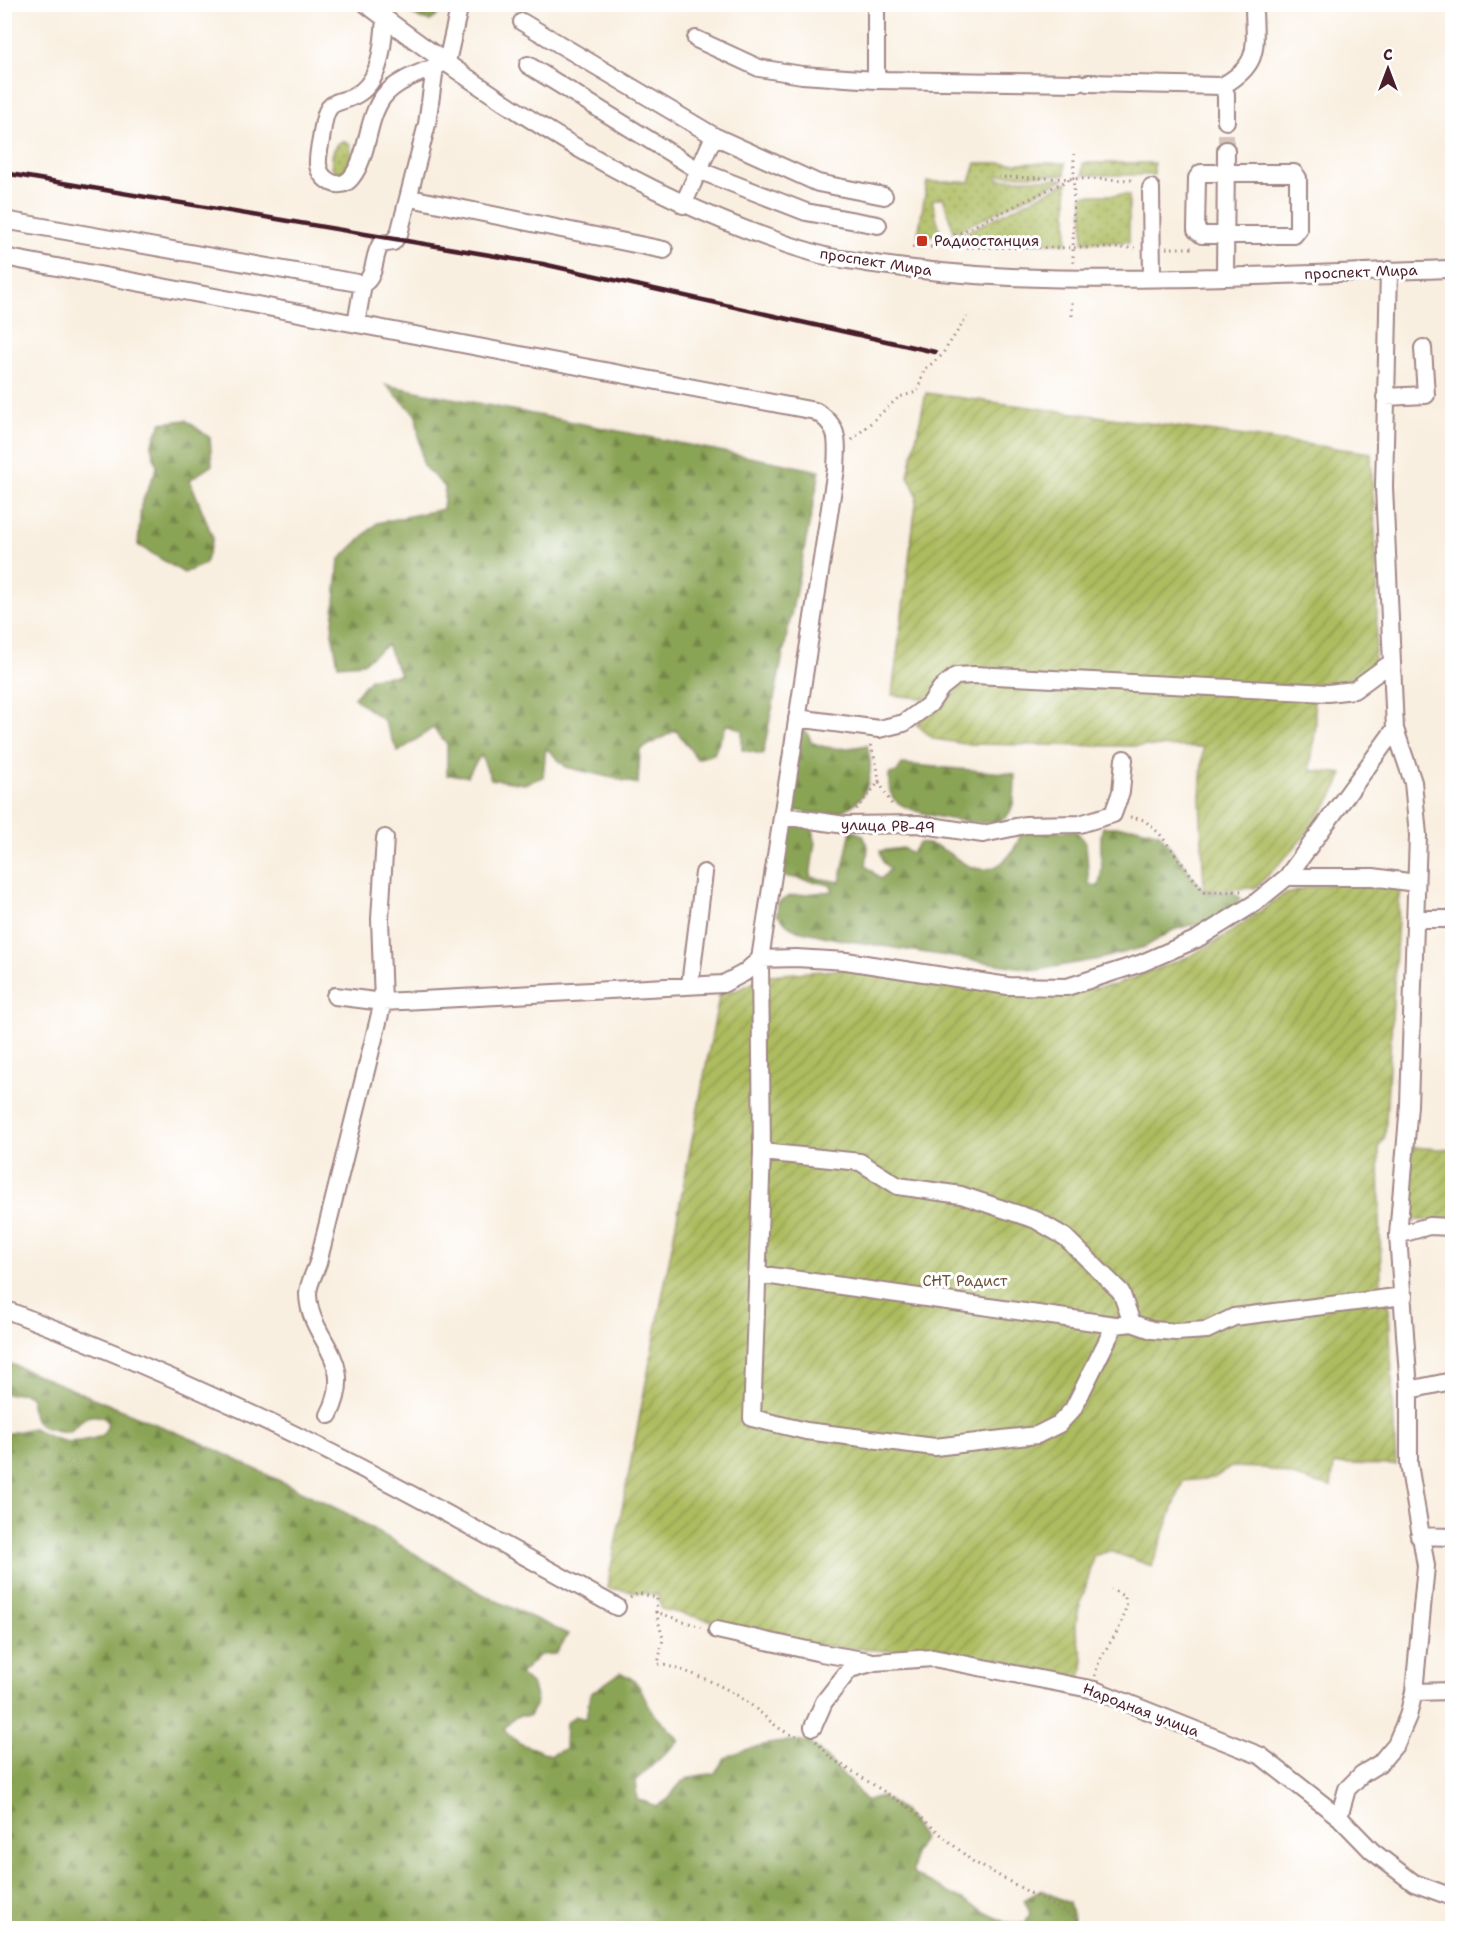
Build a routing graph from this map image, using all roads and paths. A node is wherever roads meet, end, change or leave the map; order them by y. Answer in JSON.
{"nodes":[{"id":1,"x":366,"y":4,"type":"edge"},
{"id":2,"x":460,"y":4,"type":"edge"},
{"id":3,"x":876,"y":4,"type":"edge"},
{"id":4,"x":1254,"y":4,"type":"edge"},
{"id":5,"x":385,"y":18,"type":"junction"},
{"id":6,"x":522,"y":22,"type":"dead end"},
{"id":7,"x":696,"y":39,"type":"dead end"},
{"id":8,"x":441,"y":64,"type":"junction"},
{"id":9,"x":528,"y":65,"type":"dead end"},
{"id":10,"x":876,"y":80,"type":"junction"},
{"id":11,"x":1222,"y":86,"type":"junction"},
{"id":12,"x":1226,"y":121,"type":"tunnel mouth"},
{"id":13,"x":714,"y":136,"type":"junction"},
{"id":14,"x":1226,"y":150,"type":"tunnel mouth"},
{"id":15,"x":1074,"y":154,"type":"dead end"},
{"id":16,"x":698,"y":170,"type":"junction"},
{"id":17,"x":1226,"y":173,"type":"junction"},
{"id":18,"x":998,"y":177,"type":"dead end"},
{"id":19,"x":1074,"y":177,"type":"junction"},
{"id":20,"x":1133,"y":180,"type":"dead end"},
{"id":21,"x":1151,"y":188,"type":"dead end"},
{"id":22,"x":884,"y":196,"type":"dead end"},
{"id":23,"x":410,"y":198,"type":"junction"},
{"id":24,"x":683,"y":205,"type":"junction"},
{"id":25,"x":4,"y":220,"type":"edge"},
{"id":26,"x":878,"y":225,"type":"dead end"},
{"id":27,"x":1225,"y":235,"type":"junction"},
{"id":28,"x":912,"y":247,"type":"dead end"},
{"id":29,"x":930,"y":248,"type":"junction"},
{"id":30,"x":1073,"y":248,"type":"junction"},
{"id":31,"x":1152,"y":248,"type":"junction"},
{"id":32,"x":1194,"y":248,"type":"dead end"},
{"id":33,"x":664,"y":250,"type":"dead end"},
{"id":34,"x":4,"y":257,"type":"edge"},
{"id":35,"x":1073,"y":264,"type":"dead end"},
{"id":36,"x":1452,"y":268,"type":"edge"},
{"id":37,"x":1389,"y":270,"type":"junction"},
{"id":38,"x":1225,"y":277,"type":"junction"},
{"id":39,"x":1152,"y":278,"type":"junction"},
{"id":40,"x":363,"y":284,"type":"junction"},
{"id":41,"x":1072,"y":298,"type":"dead end"},
{"id":42,"x":1072,"y":316,"type":"dead end"},
{"id":43,"x":967,"y":317,"type":"dead end"},
{"id":44,"x":356,"y":324,"type":"junction"},
{"id":45,"x":1423,"y":348,"type":"dead end"},
{"id":46,"x":1385,"y":397,"type":"junction"},
{"id":47,"x":836,"y":463,"type":"junction"},
{"id":48,"x":1392,"y":662,"type":"junction"},
{"id":49,"x":797,"y":718,"type":"junction"},
{"id":50,"x":868,"y":727,"type":"junction"},
{"id":51,"x":1395,"y":729,"type":"junction"},
{"id":52,"x":1124,"y":759,"type":"dead end"},
{"id":53,"x":879,"y":782,"type":"junction"},
{"id":54,"x":853,"y":811,"type":"dead end"},
{"id":55,"x":1113,"y":814,"type":"junction"},
{"id":56,"x":783,"y":816,"type":"junction"},
{"id":57,"x":918,"y":824,"type":"junction"},
{"id":58,"x":385,"y":838,"type":"dead end"},
{"id":59,"x":704,"y":873,"type":"dead end"},
{"id":60,"x":1287,"y":877,"type":"junction"},
{"id":61,"x":1415,"y":883,"type":"junction"},
{"id":62,"x":1263,"y":897,"type":"junction"},
{"id":63,"x":1415,"y":919,"type":"junction"},
{"id":64,"x":1452,"y":919,"type":"edge"},
{"id":65,"x":760,"y":959,"type":"junction"},
{"id":66,"x":690,"y":985,"type":"junction"},
{"id":67,"x":335,"y":996,"type":"dead end"},
{"id":68,"x":382,"y":1002,"type":"junction"},
{"id":69,"x":762,"y":1152,"type":"junction"},
{"id":70,"x":1452,"y":1227,"type":"edge"},
{"id":71,"x":1398,"y":1235,"type":"junction"},
{"id":72,"x":757,"y":1274,"type":"junction"},
{"id":73,"x":1404,"y":1296,"type":"junction"},
{"id":74,"x":4,"y":1309,"type":"edge"},
{"id":75,"x":1132,"y":1323,"type":"junction"},
{"id":76,"x":1114,"y":1325,"type":"junction"},
{"id":77,"x":1452,"y":1381,"type":"edge"},
{"id":78,"x":1409,"y":1390,"type":"junction"},
{"id":79,"x":329,"y":1415,"type":"dead end"},
{"id":80,"x":1419,"y":1536,"type":"junction"},
{"id":81,"x":1452,"y":1537,"type":"edge"},
{"id":82,"x":1111,"y":1589,"type":"dead end"},
{"id":83,"x":617,"y":1607,"type":"joint"},
{"id":84,"x":656,"y":1612,"type":"junction"},
{"id":85,"x":717,"y":1629,"type":"joint"},
{"id":86,"x":875,"y":1662,"type":"junction"},
{"id":87,"x":1095,"y":1689,"type":"junction"},
{"id":88,"x":1452,"y":1691,"type":"edge"},
{"id":89,"x":1414,"y":1692,"type":"junction"},
{"id":90,"x":813,"y":1726,"type":"junction"},
{"id":91,"x":1339,"y":1817,"type":"junction"},
{"id":92,"x":1452,"y":1897,"type":"edge"},
{"id":93,"x":1094,"y":1929,"type":"edge"}],
"edges":[{"from":1,"to":5,"type":"street","name":"проспект Мира"},
{"from":2,"to":8,"type":"street"},
{"from":3,"to":10,"type":"street"},
{"from":4,"to":11,"type":"street"},
{"from":5,"to":8,"type":"street","name":"проспект Мира"},
{"from":5,"to":8,"type":"street"},
{"from":6,"to":13,"type":"street"},
{"from":7,"to":10,"type":"street"},
{"from":8,"to":23,"type":"street"},
{"from":8,"to":24,"type":"street","name":"проспект Мира"},
{"from":9,"to":16,"type":"street"},
{"from":10,"to":11,"type":"street"},
{"from":11,"to":12,"type":"street"},
{"from":13,"to":16,"type":"street"},
{"from":13,"to":22,"type":"street"},
{"from":14,"to":17,"type":"street"},
{"from":15,"to":19,"type":"path"},
{"from":16,"to":24,"type":"street"},
{"from":16,"to":26,"type":"street"},
{"from":17,"to":27,"type":"street"},
{"from":17,"to":27,"type":"street"},
{"from":17,"to":27,"type":"street"},
{"from":18,"to":19,"type":"path"},
{"from":19,"to":20,"type":"path"},
{"from":19,"to":29,"type":"path"},
{"from":19,"to":30,"type":"path"},
{"from":21,"to":31,"type":"street"},
{"from":23,"to":33,"type":"street"},
{"from":23,"to":40,"type":"street"},
{"from":24,"to":39,"type":"street","name":"проспект Мира"},
{"from":25,"to":40,"type":"street"},
{"from":27,"to":38,"type":"street"},
{"from":28,"to":29,"type":"path"},
{"from":29,"to":30,"type":"path"},
{"from":30,"to":31,"type":"path"},
{"from":30,"to":35,"type":"path"},
{"from":31,"to":32,"type":"path"},
{"from":31,"to":39,"type":"street"},
{"from":34,"to":44,"type":"street"},
{"from":36,"to":37,"type":"street","name":"проспект Мира"},
{"from":37,"to":38,"type":"street","name":"проспект Мира"},
{"from":37,"to":46,"type":"street"},
{"from":38,"to":39,"type":"street","name":"проспект Мира"},
{"from":40,"to":44,"type":"street"},
{"from":41,"to":42,"type":"path"},
{"from":43,"to":47,"type":"path"},
{"from":44,"to":47,"type":"street"},
{"from":45,"to":46,"type":"street"},
{"from":46,"to":48,"type":"street"},
{"from":47,"to":49,"type":"street"},
{"from":48,"to":50,"type":"street"},
{"from":48,"to":51,"type":"street"},
{"from":49,"to":50,"type":"street"},
{"from":49,"to":56,"type":"street"},
{"from":50,"to":53,"type":"path"},
{"from":51,"to":60,"type":"street"},
{"from":51,"to":61,"type":"street"},
{"from":52,"to":55,"type":"street"},
{"from":53,"to":54,"type":"path"},
{"from":53,"to":57,"type":"path"},
{"from":55,"to":57,"type":"street","name":"улица РВ-49"},
{"from":55,"to":62,"type":"path"},
{"from":56,"to":57,"type":"street","name":"улица РВ-49"},
{"from":56,"to":65,"type":"street"},
{"from":58,"to":68,"type":"street"},
{"from":59,"to":66,"type":"street"},
{"from":60,"to":61,"type":"street"},
{"from":60,"to":62,"type":"street"},
{"from":61,"to":63,"type":"street"},
{"from":62,"to":65,"type":"street"},
{"from":63,"to":64,"type":"street"},
{"from":63,"to":71,"type":"street"},
{"from":65,"to":66,"type":"street"},
{"from":65,"to":69,"type":"street"},
{"from":66,"to":68,"type":"street"},
{"from":67,"to":68,"type":"street"},
{"from":68,"to":79,"type":"street"},
{"from":69,"to":72,"type":"street"},
{"from":69,"to":75,"type":"street"},
{"from":70,"to":71,"type":"street"},
{"from":71,"to":73,"type":"street"},
{"from":72,"to":76,"type":"street"},
{"from":72,"to":76,"type":"street"},
{"from":73,"to":75,"type":"street"},
{"from":73,"to":78,"type":"street"},
{"from":74,"to":83,"type":"street"},
{"from":75,"to":76,"type":"street"},
{"from":77,"to":78,"type":"street"},
{"from":78,"to":80,"type":"street"},
{"from":80,"to":81,"type":"street"},
{"from":80,"to":89,"type":"street"},
{"from":82,"to":87,"type":"path"},
{"from":83,"to":84,"type":"path"},
{"from":84,"to":85,"type":"path"},
{"from":84,"to":90,"type":"path"},
{"from":85,"to":86,"type":"street"},
{"from":86,"to":87,"type":"street","name":"Народная улица"},
{"from":86,"to":90,"type":"street","name":"Народная улица"},
{"from":87,"to":91,"type":"street","name":"Народная улица"},
{"from":88,"to":89,"type":"street"},
{"from":89,"to":91,"type":"street"},
{"from":90,"to":93,"type":"path"},
{"from":91,"to":92,"type":"street","name":"Народная улица"}]}
